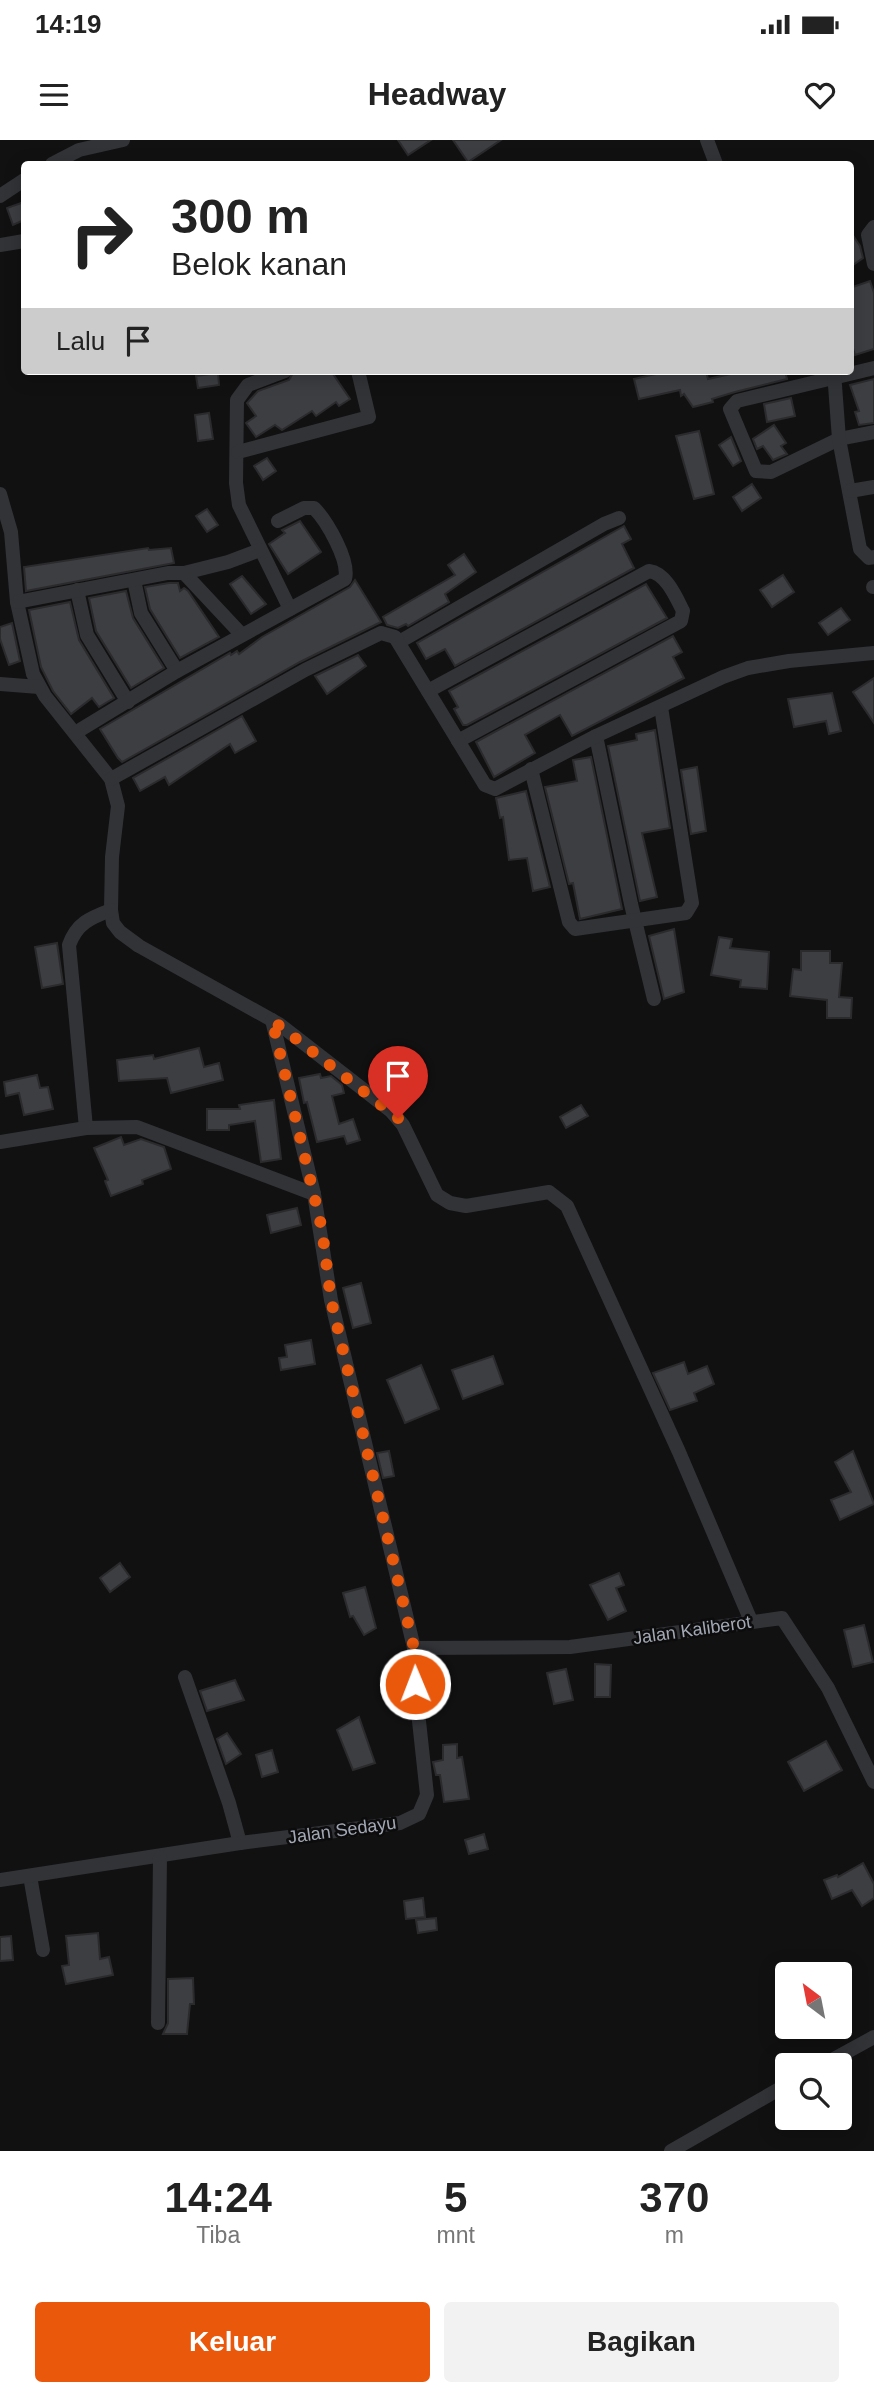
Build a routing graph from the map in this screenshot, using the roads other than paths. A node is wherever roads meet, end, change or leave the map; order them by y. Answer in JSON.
{"nodes":[{"id":1,"x":123,"y":140,"type":"edge"},
{"id":2,"x":707,"y":140,"type":"edge"},
{"id":3,"x":81,"y":157,"type":"edge"},
{"id":4,"x":715,"y":161,"type":"edge"},
{"id":5,"x":21,"y":182,"type":"edge"},
{"id":6,"x":0,"y":196,"type":"edge"},
{"id":7,"x":874,"y":227,"type":"edge"},
{"id":8,"x":21,"y":242,"type":"edge"},
{"id":9,"x":0,"y":245,"type":"edge"},
{"id":10,"x":874,"y":264,"type":"edge"},
{"id":11,"x":874,"y":368,"type":"edge"},
{"id":12,"x":854,"y":372,"type":"edge"},
{"id":13,"x":274,"y":375,"type":"edge"},
{"id":14,"x":359,"y":375,"type":"edge"},
{"id":15,"x":834,"y":375,"type":"edge"},
{"id":16,"x":874,"y":432,"type":"edge"},
{"id":17,"x":839,"y":439,"type":"junction"},
{"id":18,"x":238,"y":452,"type":"junction"},
{"id":19,"x":874,"y":487,"type":"edge"},
{"id":20,"x":850,"y":491,"type":"junction"},
{"id":21,"x":0,"y":494,"type":"edge"},
{"id":22,"x":619,"y":518,"type":"dead end"},
{"id":23,"x":278,"y":521,"type":"dead end"},
{"id":24,"x":260,"y":550,"type":"junction"},
{"id":25,"x":874,"y":557,"type":"edge"},
{"id":26,"x":184,"y":573,"type":"junction"},
{"id":27,"x":134,"y":580,"type":"junction"},
{"id":28,"x":77,"y":590,"type":"junction"},
{"id":29,"x":17,"y":602,"type":"junction"},
{"id":30,"x":290,"y":609,"type":"junction"},
{"id":31,"x":242,"y":635,"type":"junction"},
{"id":32,"x":398,"y":642,"type":"junction"},
{"id":33,"x":874,"y":653,"type":"edge"},
{"id":34,"x":177,"y":671,"type":"junction"},
{"id":35,"x":0,"y":684,"type":"edge"},
{"id":36,"x":39,"y":687,"type":"junction"},
{"id":37,"x":428,"y":691,"type":"junction"},
{"id":38,"x":128,"y":702,"type":"junction"},
{"id":39,"x":661,"y":707,"type":"junction"},
{"id":40,"x":75,"y":733,"type":"junction"},
{"id":41,"x":596,"y":736,"type":"junction"},
{"id":42,"x":458,"y":741,"type":"junction"},
{"id":43,"x":531,"y":769,"type":"junction"},
{"id":44,"x":111,"y":779,"type":"junction"},
{"id":45,"x":111,"y":910,"type":"junction"},
{"id":46,"x":635,"y":921,"type":"junction"},
{"id":47,"x":654,"y":999,"type":"dead end"},
{"id":48,"x":272,"y":1020,"type":"junction"},
{"id":49,"x":86,"y":1128,"type":"junction"},
{"id":50,"x":0,"y":1142,"type":"edge"},
{"id":51,"x":314,"y":1194,"type":"junction"},
{"id":52,"x":751,"y":1621,"type":"junction"},
{"id":53,"x":414,"y":1648,"type":"junction"},
{"id":54,"x":185,"y":1677,"type":"dead end"},
{"id":55,"x":874,"y":1782,"type":"edge"},
{"id":56,"x":240,"y":1843,"type":"junction"},
{"id":57,"x":160,"y":1857,"type":"junction"},
{"id":58,"x":30,"y":1875,"type":"junction"},
{"id":59,"x":0,"y":1880,"type":"edge"},
{"id":60,"x":43,"y":1950,"type":"dead end"},
{"id":61,"x":158,"y":2023,"type":"dead end"},
{"id":62,"x":874,"y":2037,"type":"edge"},
{"id":63,"x":845,"y":2053,"type":"edge"},
{"id":64,"x":775,"y":2091,"type":"edge"},
{"id":65,"x":671,"y":2151,"type":"edge"}],
"edges":[{"from":1,"to":3,"type":"street"},
{"from":2,"to":4,"type":"street"},
{"from":5,"to":6,"type":"street"},
{"from":7,"to":10,"type":"street"},
{"from":8,"to":9,"type":"street"},
{"from":11,"to":12,"type":"street"},
{"from":13,"to":18,"type":"street"},
{"from":14,"to":18,"type":"street"},
{"from":15,"to":17,"type":"street"},
{"from":15,"to":17,"type":"street"},
{"from":16,"to":17,"type":"street"},
{"from":17,"to":20,"type":"street"},
{"from":18,"to":24,"type":"street"},
{"from":19,"to":20,"type":"street"},
{"from":20,"to":25,"type":"street"},
{"from":21,"to":29,"type":"street"},
{"from":22,"to":32,"type":"street"},
{"from":23,"to":30,"type":"street"},
{"from":24,"to":26,"type":"street"},
{"from":24,"to":30,"type":"street"},
{"from":26,"to":27,"type":"street"},
{"from":26,"to":31,"type":"street"},
{"from":27,"to":28,"type":"street"},
{"from":27,"to":34,"type":"street"},
{"from":28,"to":29,"type":"street"},
{"from":28,"to":38,"type":"street"},
{"from":29,"to":36,"type":"street"},
{"from":30,"to":31,"type":"street"},
{"from":31,"to":34,"type":"street"},
{"from":32,"to":37,"type":"street"},
{"from":32,"to":44,"type":"street"},
{"from":33,"to":39,"type":"street"},
{"from":34,"to":38,"type":"street"},
{"from":35,"to":36,"type":"street"},
{"from":36,"to":40,"type":"street"},
{"from":37,"to":42,"type":"street"},
{"from":37,"to":42,"type":"street"},
{"from":38,"to":40,"type":"street"},
{"from":39,"to":41,"type":"street"},
{"from":39,"to":46,"type":"street"},
{"from":40,"to":44,"type":"street"},
{"from":41,"to":43,"type":"street"},
{"from":41,"to":46,"type":"street"},
{"from":42,"to":43,"type":"street"},
{"from":43,"to":46,"type":"street"},
{"from":44,"to":45,"type":"street"},
{"from":45,"to":48,"type":"street"},
{"from":45,"to":49,"type":"street"},
{"from":46,"to":47,"type":"street"},
{"from":48,"to":51,"type":"street","name":"Jalan Sedayu"},
{"from":48,"to":52,"type":"street"},
{"from":49,"to":50,"type":"street"},
{"from":49,"to":51,"type":"street"},
{"from":51,"to":53,"type":"street","name":"Jalan Sedayu"},
{"from":52,"to":53,"type":"street","name":"Jalan Kaliberot"},
{"from":52,"to":55,"type":"street","name":"Jalan Kaliberot"},
{"from":53,"to":56,"type":"street","name":"Jalan Sedayu"},
{"from":54,"to":56,"type":"street"},
{"from":56,"to":57,"type":"street","name":"Jalan Sedayu"},
{"from":57,"to":58,"type":"street","name":"Jalan Sedayu"},
{"from":57,"to":61,"type":"street"},
{"from":58,"to":59,"type":"street","name":"Jalan Sedayu"},
{"from":58,"to":60,"type":"street"},
{"from":62,"to":63,"type":"street"},
{"from":64,"to":65,"type":"street"}]}
